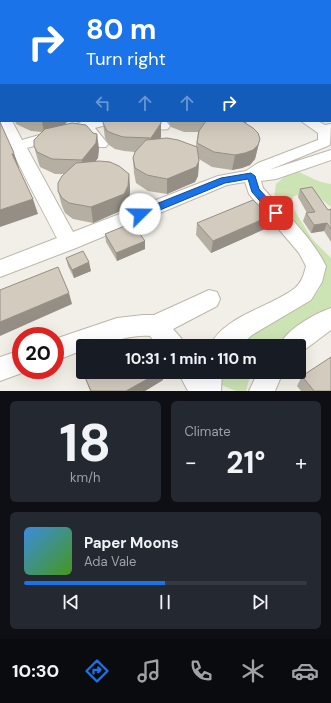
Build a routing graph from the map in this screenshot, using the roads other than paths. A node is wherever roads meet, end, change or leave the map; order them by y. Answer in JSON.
{"nodes":[{"id":1,"x":5,"y":122,"type":"edge"},
{"id":2,"x":98,"y":122,"type":"edge"},
{"id":3,"x":310,"y":122,"type":"edge"},
{"id":4,"x":83,"y":124,"type":"edge"},
{"id":5,"x":328,"y":130,"type":"edge"},
{"id":6,"x":101,"y":144,"type":"dead end"},
{"id":7,"x":17,"y":146,"type":"junction"},
{"id":8,"x":329,"y":157,"type":"edge"},
{"id":9,"x":251,"y":176,"type":"junction"},
{"id":10,"x":70,"y":243,"type":"junction"},
{"id":11,"x":0,"y":269,"type":"edge"},
{"id":12,"x":209,"y":299,"type":"dead end"},
{"id":13,"x":331,"y":318,"type":"edge"},
{"id":14,"x":156,"y":326,"type":"junction"},
{"id":15,"x":167,"y":339,"type":"edge"},
{"id":16,"x":231,"y":339,"type":"edge"},
{"id":17,"x":300,"y":339,"type":"edge"},
{"id":18,"x":64,"y":347,"type":"edge"},
{"id":19,"x":12,"y":365,"type":"edge"},
{"id":20,"x":0,"y":370,"type":"edge"},
{"id":21,"x":195,"y":379,"type":"edge"},
{"id":22,"x":209,"y":379,"type":"edge"},
{"id":23,"x":268,"y":379,"type":"edge"},
{"id":24,"x":203,"y":391,"type":"edge"},
{"id":25,"x":208,"y":391,"type":"edge"},
{"id":26,"x":262,"y":391,"type":"edge"}],
"edges":[{"from":1,"to":7,"type":"street"},
{"from":2,"to":4,"type":"street"},
{"from":3,"to":5,"type":"street"},
{"from":4,"to":6,"type":"street"},
{"from":4,"to":7,"type":"street"},
{"from":5,"to":9,"type":"street"},
{"from":7,"to":10,"type":"street"},
{"from":8,"to":9,"type":"street"},
{"from":9,"to":10,"type":"street"},
{"from":9,"to":16,"type":"street"},
{"from":10,"to":11,"type":"street"},
{"from":12,"to":14,"type":"street"},
{"from":13,"to":17,"type":"street"},
{"from":14,"to":15,"type":"street"},
{"from":14,"to":18,"type":"street"},
{"from":19,"to":20,"type":"street"},
{"from":21,"to":24,"type":"street"},
{"from":22,"to":25,"type":"street"},
{"from":23,"to":26,"type":"street"}]}
